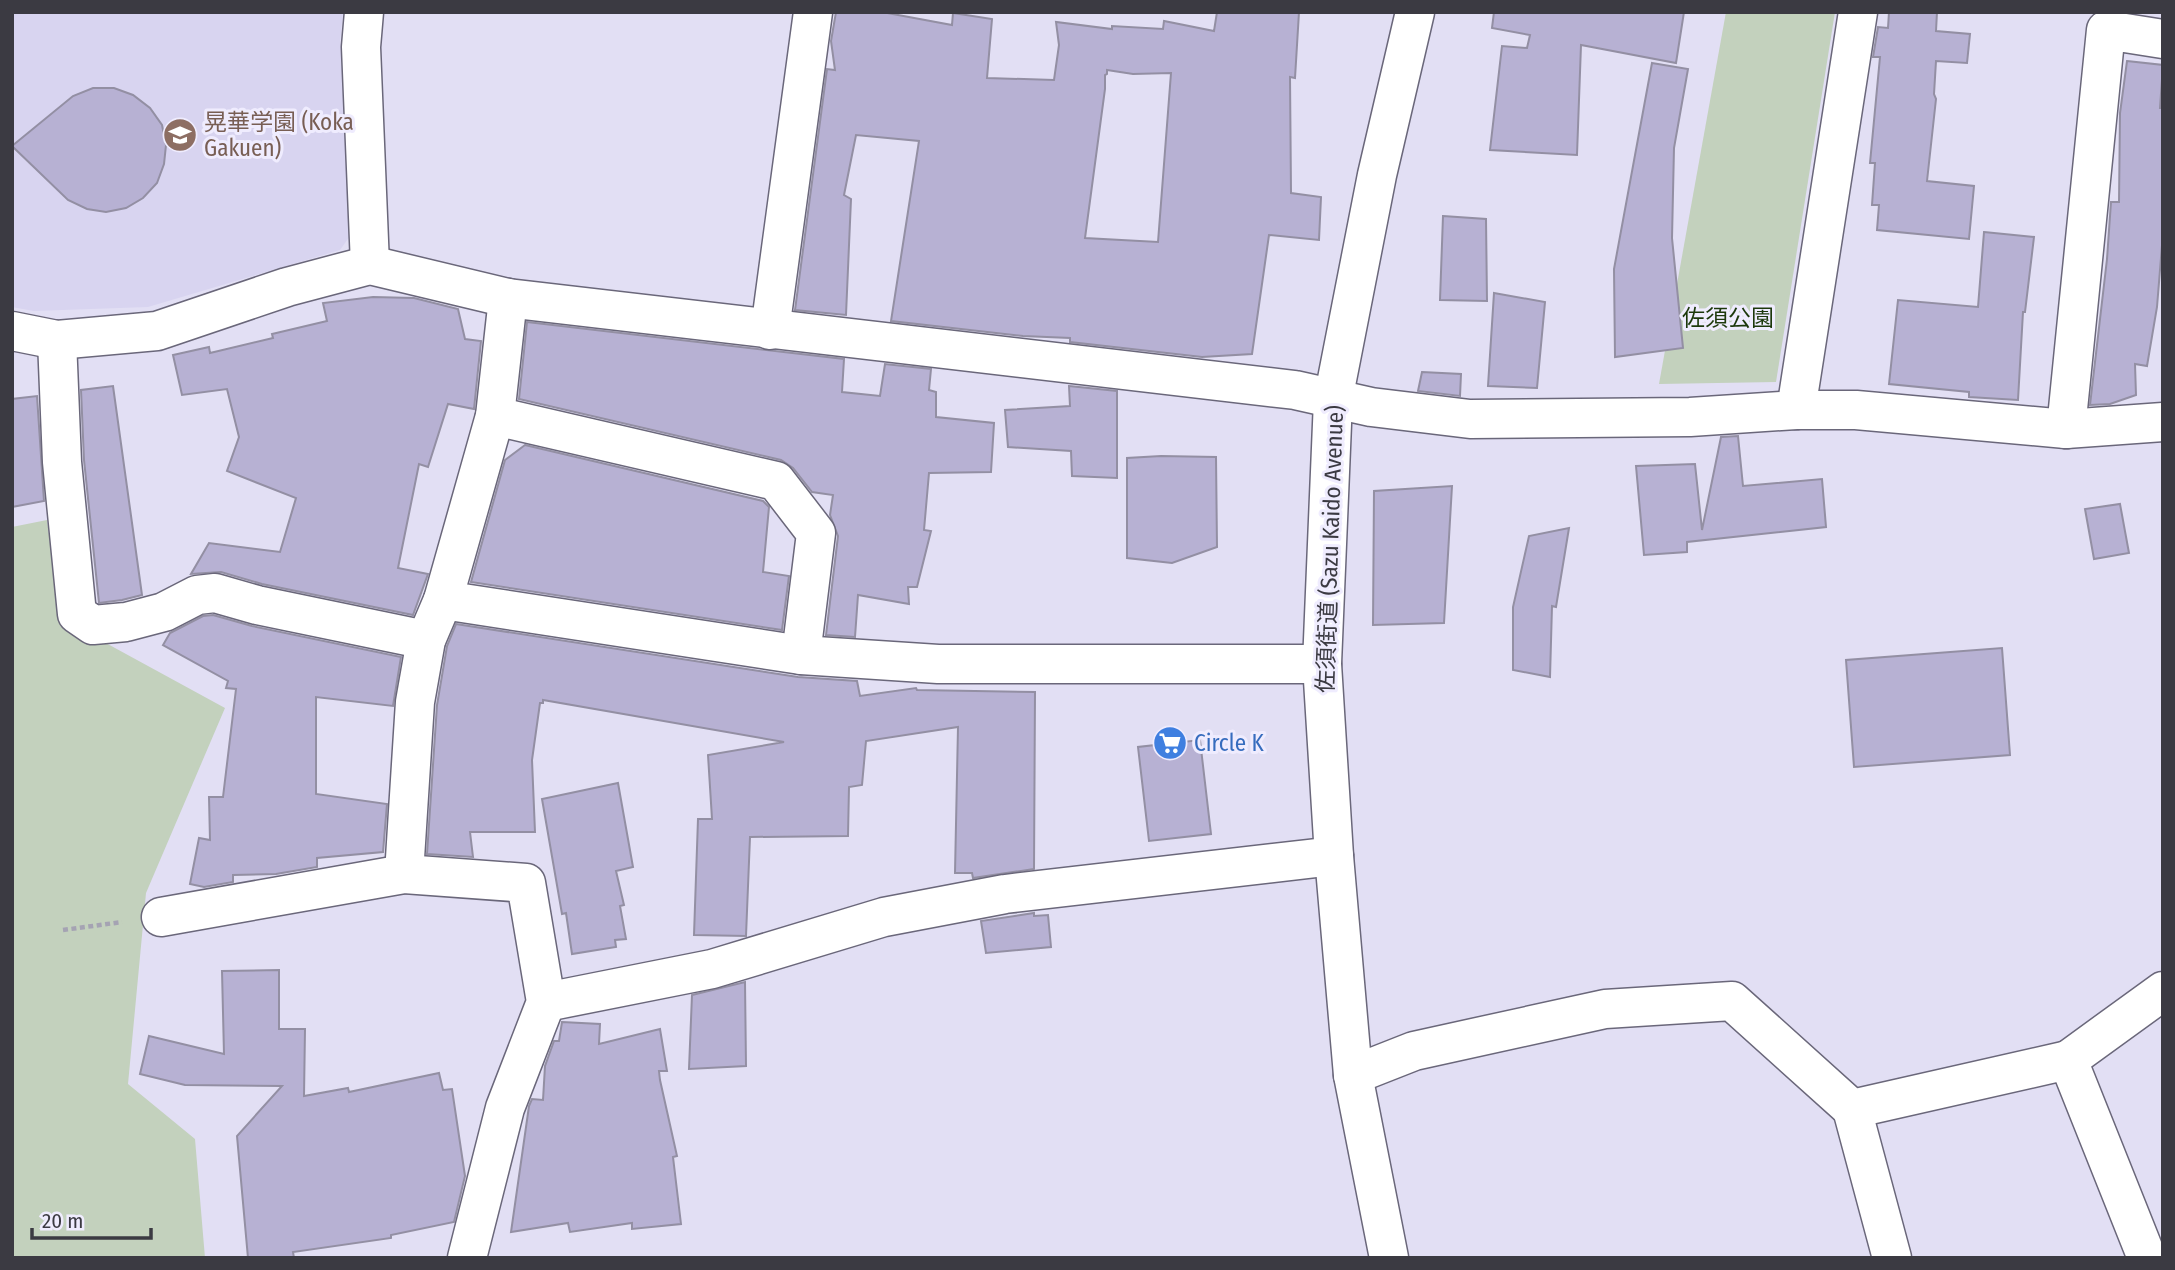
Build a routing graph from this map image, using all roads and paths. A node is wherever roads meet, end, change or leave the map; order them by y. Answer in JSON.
{"nodes":[{"id":1,"x":364,"y":12,"type":"edge"},
{"id":2,"x":813,"y":12,"type":"edge"},
{"id":3,"x":1415,"y":12,"type":"edge"},
{"id":4,"x":1858,"y":12,"type":"edge"},
{"id":5,"x":2163,"y":38,"type":"edge"},
{"id":6,"x":370,"y":265,"type":"junction"},
{"id":7,"x":508,"y":298,"type":"junction"},
{"id":8,"x":770,"y":330,"type":"junction"},
{"id":9,"x":12,"y":331,"type":"edge"},
{"id":10,"x":57,"y":340,"type":"junction"},
{"id":11,"x":1333,"y":400,"type":"junction"},
{"id":12,"x":1796,"y":410,"type":"junction"},
{"id":13,"x":495,"y":416,"type":"junction"},
{"id":14,"x":2163,"y":422,"type":"edge"},
{"id":15,"x":2066,"y":429,"type":"junction"},
{"id":16,"x":443,"y":600,"type":"junction"},
{"id":17,"x":426,"y":640,"type":"junction"},
{"id":18,"x":801,"y":654,"type":"junction"},
{"id":19,"x":1322,"y":664,"type":"junction"},
{"id":20,"x":1334,"y":856,"type":"junction"},
{"id":21,"x":404,"y":874,"type":"junction"},
{"id":22,"x":161,"y":917,"type":"joint"},
{"id":23,"x":63,"y":930,"type":"dead end"},
{"id":24,"x":2163,"y":991,"type":"edge"},
{"id":25,"x":546,"y":1002,"type":"junction"},
{"id":26,"x":2068,"y":1060,"type":"junction"},
{"id":27,"x":1353,"y":1075,"type":"junction"},
{"id":28,"x":1852,"y":1109,"type":"junction"},
{"id":29,"x":467,"y":1258,"type":"edge"},
{"id":30,"x":1390,"y":1258,"type":"edge"},
{"id":31,"x":1892,"y":1258,"type":"edge"},
{"id":32,"x":2147,"y":1258,"type":"edge"}],
"edges":[{"from":1,"to":6,"type":"street"},
{"from":2,"to":8,"type":"street"},
{"from":3,"to":11,"type":"street","name":"佐須街道 (Sazu Kaido Avenue)"},
{"from":4,"to":12,"type":"street"},
{"from":5,"to":15,"type":"street"},
{"from":6,"to":7,"type":"street"},
{"from":6,"to":10,"type":"street"},
{"from":7,"to":8,"type":"street"},
{"from":7,"to":13,"type":"street"},
{"from":8,"to":11,"type":"street"},
{"from":9,"to":10,"type":"street"},
{"from":10,"to":17,"type":"street"},
{"from":11,"to":12,"type":"street"},
{"from":11,"to":19,"type":"street","name":"佐須街道 (Sazu Kaido Avenue)"},
{"from":12,"to":15,"type":"street"},
{"from":13,"to":16,"type":"street"},
{"from":13,"to":18,"type":"street"},
{"from":14,"to":15,"type":"street"},
{"from":16,"to":17,"type":"street"},
{"from":16,"to":18,"type":"street"},
{"from":17,"to":21,"type":"street"},
{"from":18,"to":19,"type":"street"},
{"from":19,"to":20,"type":"street","name":"佐須街道 (Sazu Kaido Avenue)"},
{"from":20,"to":25,"type":"street"},
{"from":20,"to":27,"type":"street","name":"佐須街道 (Sazu Kaido Avenue)"},
{"from":21,"to":22,"type":"street"},
{"from":21,"to":25,"type":"street"},
{"from":22,"to":23,"type":"path"},
{"from":24,"to":26,"type":"street"},
{"from":25,"to":29,"type":"street"},
{"from":26,"to":28,"type":"street"},
{"from":26,"to":32,"type":"street"},
{"from":27,"to":28,"type":"street"},
{"from":27,"to":30,"type":"street","name":"佐須街道 (Sazu Kaido Avenue)"},
{"from":28,"to":31,"type":"street"}]}
